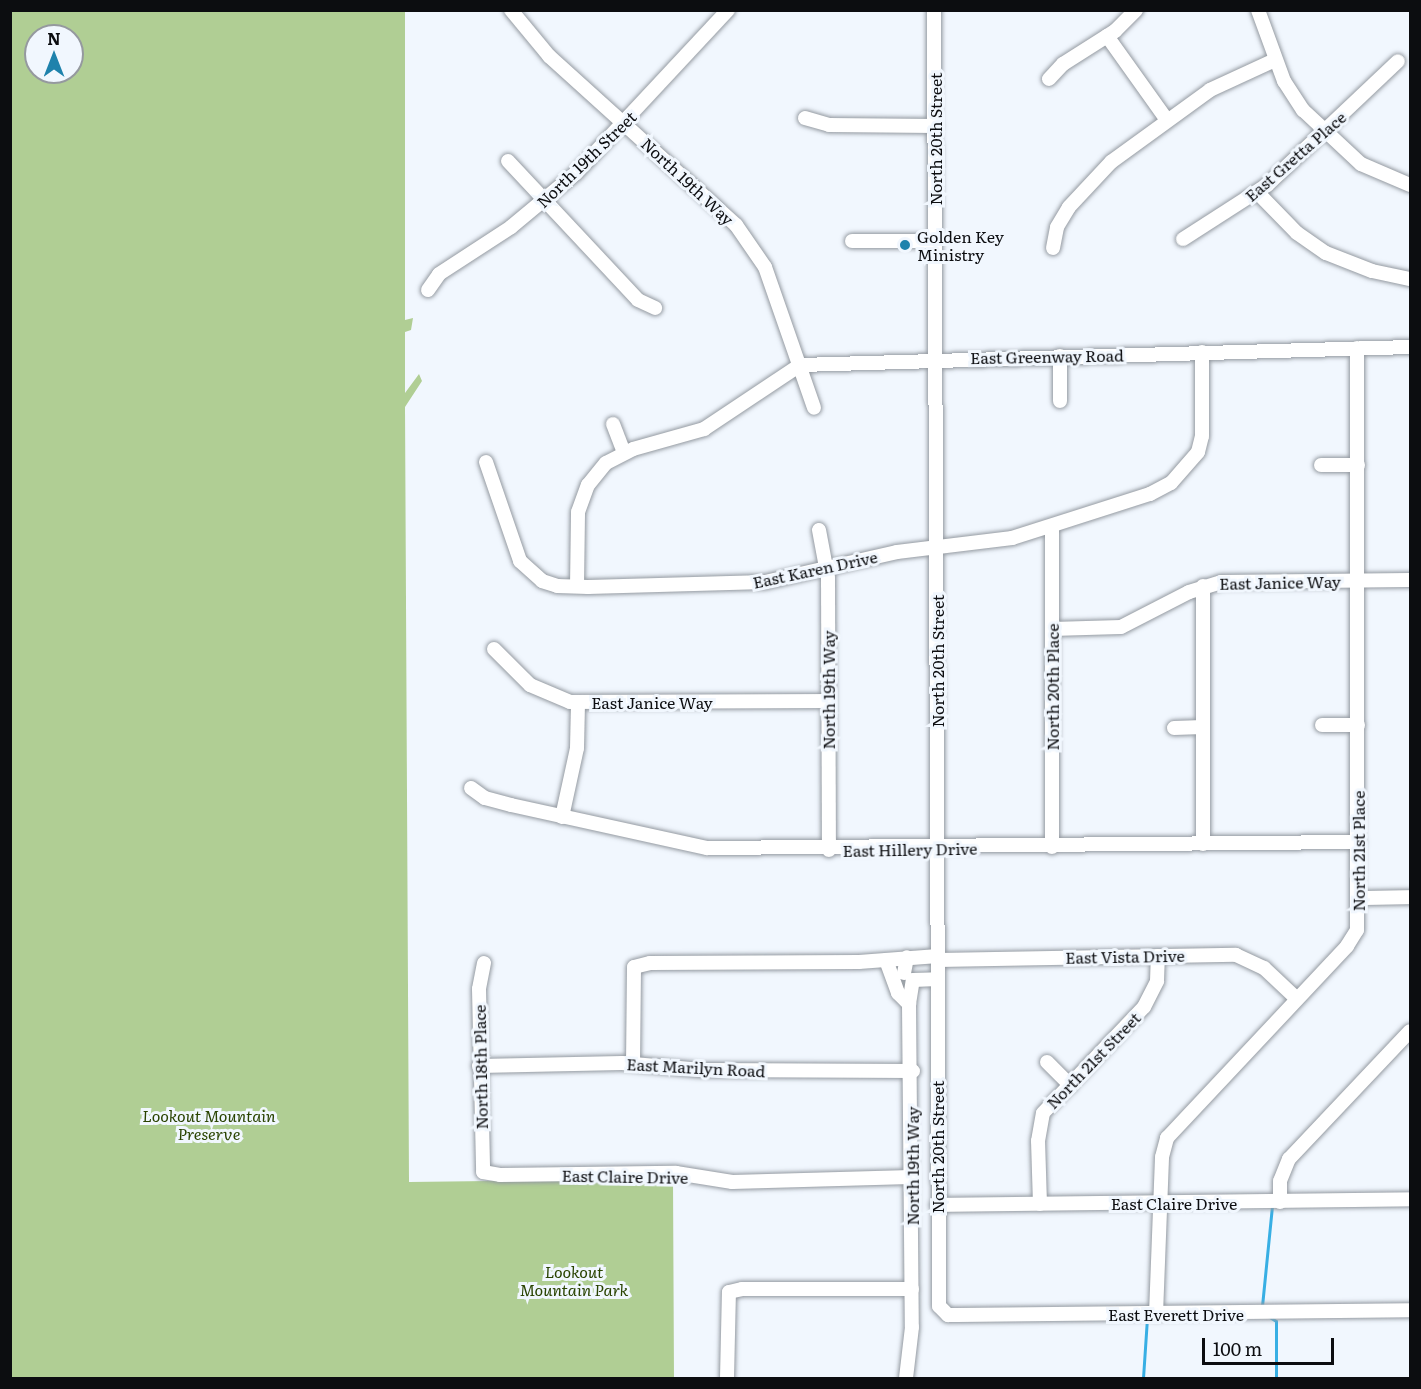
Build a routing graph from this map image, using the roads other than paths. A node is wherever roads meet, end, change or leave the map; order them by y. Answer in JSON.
{"nodes":[{"id":1,"x":510,"y":10,"type":"edge"},
{"id":2,"x":728,"y":10,"type":"edge"},
{"id":3,"x":934,"y":10,"type":"edge"},
{"id":4,"x":1136,"y":10,"type":"edge"},
{"id":5,"x":1258,"y":10,"type":"edge"},
{"id":6,"x":1107,"y":36,"type":"junction"},
{"id":7,"x":1275,"y":60,"type":"junction"},
{"id":8,"x":1398,"y":61,"type":"dead end"},
{"id":9,"x":1049,"y":79,"type":"dead end"},
{"id":10,"x":805,"y":118,"type":"dead end"},
{"id":11,"x":1167,"y":120,"type":"junction"},
{"id":12,"x":625,"y":123,"type":"junction"},
{"id":13,"x":935,"y":126,"type":"junction"},
{"id":14,"x":1324,"y":133,"type":"junction"},
{"id":15,"x":508,"y":161,"type":"dead end"},
{"id":16,"x":1410,"y":185,"type":"edge"},
{"id":17,"x":1257,"y":192,"type":"junction"},
{"id":18,"x":544,"y":202,"type":"junction"},
{"id":19,"x":1183,"y":239,"type":"dead end"},
{"id":20,"x":852,"y":241,"type":"dead end"},
{"id":21,"x":935,"y":241,"type":"junction"},
{"id":22,"x":1053,"y":248,"type":"dead end"},
{"id":23,"x":1410,"y":279,"type":"edge"},
{"id":24,"x":428,"y":290,"type":"dead end"},
{"id":25,"x":655,"y":308,"type":"dead end"},
{"id":26,"x":1410,"y":347,"type":"edge"},
{"id":27,"x":1357,"y":348,"type":"junction"},
{"id":28,"x":1202,"y":352,"type":"junction"},
{"id":29,"x":1059,"y":356,"type":"junction"},
{"id":30,"x":937,"y":358,"type":"junction"},
{"id":31,"x":800,"y":365,"type":"junction"},
{"id":32,"x":1060,"y":401,"type":"dead end"},
{"id":33,"x":814,"y":408,"type":"dead end"},
{"id":34,"x":613,"y":424,"type":"dead end"},
{"id":35,"x":624,"y":452,"type":"junction"},
{"id":36,"x":486,"y":462,"type":"dead end"},
{"id":37,"x":1321,"y":465,"type":"dead end"},
{"id":38,"x":1358,"y":465,"type":"junction"},
{"id":39,"x":1052,"y":527,"type":"junction"},
{"id":40,"x":819,"y":530,"type":"dead end"},
{"id":41,"x":937,"y":549,"type":"junction"},
{"id":42,"x":827,"y":568,"type":"junction"},
{"id":43,"x":1358,"y":580,"type":"junction"},
{"id":44,"x":1410,"y":580,"type":"edge"},
{"id":45,"x":577,"y":586,"type":"junction"},
{"id":46,"x":1203,"y":586,"type":"junction"},
{"id":47,"x":1052,"y":629,"type":"junction"},
{"id":48,"x":494,"y":650,"type":"dead end"},
{"id":49,"x":828,"y":701,"type":"junction"},
{"id":50,"x":578,"y":703,"type":"junction"},
{"id":51,"x":1322,"y":725,"type":"dead end"},
{"id":52,"x":1358,"y":725,"type":"junction"},
{"id":53,"x":1174,"y":728,"type":"dead end"},
{"id":54,"x":1203,"y":728,"type":"junction"},
{"id":55,"x":471,"y":788,"type":"dead end"},
{"id":56,"x":562,"y":817,"type":"junction"},
{"id":57,"x":1358,"y":842,"type":"junction"},
{"id":58,"x":1203,"y":844,"type":"junction"},
{"id":59,"x":1052,"y":847,"type":"junction"},
{"id":60,"x":936,"y":849,"type":"junction"},
{"id":61,"x":829,"y":850,"type":"junction"},
{"id":62,"x":1410,"y":897,"type":"edge"},
{"id":63,"x":1359,"y":898,"type":"junction"},
{"id":64,"x":1158,"y":956,"type":"junction"},
{"id":65,"x":907,"y":957,"type":"junction"},
{"id":66,"x":938,"y":958,"type":"junction"},
{"id":67,"x":484,"y":963,"type":"dead end"},
{"id":68,"x":888,"y":965,"type":"junction"},
{"id":69,"x":909,"y":977,"type":"junction"},
{"id":70,"x":938,"y":979,"type":"junction"},
{"id":71,"x":1297,"y":999,"type":"junction"},
{"id":72,"x":909,"y":1004,"type":"junction"},
{"id":73,"x":1410,"y":1031,"type":"edge"},
{"id":74,"x":1047,"y":1062,"type":"dead end"},
{"id":75,"x":633,"y":1064,"type":"junction"},
{"id":76,"x":479,"y":1066,"type":"junction"},
{"id":77,"x":913,"y":1071,"type":"junction"},
{"id":78,"x":1070,"y":1085,"type":"junction"},
{"id":79,"x":483,"y":1172,"type":"joint"},
{"id":80,"x":911,"y":1178,"type":"junction"},
{"id":81,"x":1410,"y":1199,"type":"edge"},
{"id":82,"x":1280,"y":1202,"type":"junction"},
{"id":83,"x":1160,"y":1203,"type":"junction"},
{"id":84,"x":1040,"y":1204,"type":"junction"},
{"id":85,"x":937,"y":1205,"type":"junction"},
{"id":86,"x":912,"y":1289,"type":"junction"},
{"id":87,"x":1410,"y":1310,"type":"edge"},
{"id":88,"x":942,"y":1311,"type":"joint"},
{"id":89,"x":1156,"y":1314,"type":"junction"},
{"id":90,"x":727,"y":1378,"type":"edge"},
{"id":91,"x":906,"y":1378,"type":"edge"}],
"edges":[{"from":1,"to":12,"type":"street","name":"North 19th Way"},
{"from":2,"to":12,"type":"street","name":"North 19th Street"},
{"from":3,"to":13,"type":"street","name":"North 20th Street"},
{"from":4,"to":6,"type":"street"},
{"from":5,"to":7,"type":"street"},
{"from":6,"to":9,"type":"street"},
{"from":6,"to":11,"type":"street"},
{"from":7,"to":11,"type":"street"},
{"from":7,"to":14,"type":"street"},
{"from":8,"to":14,"type":"street","name":"East Gretta Place"},
{"from":10,"to":13,"type":"street"},
{"from":11,"to":22,"type":"street"},
{"from":12,"to":18,"type":"street","name":"North 19th Street"},
{"from":12,"to":31,"type":"street","name":"North 19th Way"},
{"from":13,"to":21,"type":"street","name":"North 20th Street"},
{"from":14,"to":16,"type":"street"},
{"from":14,"to":17,"type":"street","name":"East Gretta Place"},
{"from":15,"to":18,"type":"street"},
{"from":17,"to":19,"type":"street","name":"East Gretta Place"},
{"from":17,"to":23,"type":"street"},
{"from":18,"to":24,"type":"street","name":"North 19th Street"},
{"from":18,"to":25,"type":"street"},
{"from":20,"to":21,"type":"street"},
{"from":21,"to":30,"type":"street","name":"North 20th Street"},
{"from":26,"to":27,"type":"street","name":"East Greenway Road"},
{"from":27,"to":28,"type":"street","name":"East Greenway Road"},
{"from":27,"to":38,"type":"street","name":"North 21st Place"},
{"from":28,"to":29,"type":"street","name":"East Greenway Road"},
{"from":28,"to":39,"type":"street","name":"East Karen Drive"},
{"from":29,"to":30,"type":"street","name":"East Greenway Road"},
{"from":29,"to":32,"type":"street"},
{"from":30,"to":31,"type":"street","name":"East Greenway Road"},
{"from":30,"to":41,"type":"street","name":"North 20th Street"},
{"from":31,"to":33,"type":"street","name":"North 19th Way"},
{"from":31,"to":35,"type":"street"},
{"from":34,"to":35,"type":"street"},
{"from":35,"to":45,"type":"street"},
{"from":36,"to":45,"type":"street","name":"East Karen Drive"},
{"from":37,"to":38,"type":"street"},
{"from":38,"to":43,"type":"street","name":"North 21st Place"},
{"from":39,"to":41,"type":"street","name":"East Karen Drive"},
{"from":39,"to":47,"type":"street","name":"North 20th Place"},
{"from":40,"to":42,"type":"street","name":"North 19th Way"},
{"from":41,"to":42,"type":"street","name":"East Karen Drive"},
{"from":41,"to":60,"type":"street","name":"North 20th Street"},
{"from":42,"to":45,"type":"street","name":"East Karen Drive"},
{"from":42,"to":49,"type":"street","name":"North 19th Way"},
{"from":43,"to":44,"type":"street","name":"East Janice Way"},
{"from":43,"to":46,"type":"street","name":"East Janice Way"},
{"from":43,"to":52,"type":"street","name":"North 21st Place"},
{"from":46,"to":47,"type":"street","name":"East Janice Way"},
{"from":46,"to":54,"type":"street"},
{"from":47,"to":59,"type":"street","name":"North 20th Place"},
{"from":48,"to":50,"type":"street","name":"East Janice Way"},
{"from":49,"to":50,"type":"street","name":"East Janice Way"},
{"from":49,"to":61,"type":"street","name":"North 19th Way"},
{"from":50,"to":56,"type":"street"},
{"from":51,"to":52,"type":"street"},
{"from":52,"to":57,"type":"street","name":"North 21st Place"},
{"from":53,"to":54,"type":"street"},
{"from":54,"to":58,"type":"street"},
{"from":55,"to":56,"type":"street","name":"East Hillery Drive"},
{"from":56,"to":61,"type":"street","name":"East Hillery Drive"},
{"from":57,"to":58,"type":"street","name":"East Hillery Drive"},
{"from":57,"to":63,"type":"street","name":"North 21st Place"},
{"from":58,"to":59,"type":"street","name":"East Hillery Drive"},
{"from":59,"to":60,"type":"street","name":"East Hillery Drive"},
{"from":60,"to":61,"type":"street","name":"East Hillery Drive"},
{"from":60,"to":66,"type":"street","name":"North 20th Street"},
{"from":62,"to":63,"type":"street"},
{"from":63,"to":71,"type":"street","name":"North 21st Place"},
{"from":64,"to":66,"type":"street","name":"East Vista Drive"},
{"from":64,"to":71,"type":"street","name":"East Vista Drive"},
{"from":64,"to":78,"type":"street","name":"North 21st Street"},
{"from":65,"to":66,"type":"street","name":"East Vista Drive"},
{"from":65,"to":68,"type":"street","name":"East Vista Drive"},
{"from":65,"to":69,"type":"street"},
{"from":66,"to":70,"type":"street","name":"North 20th Street"},
{"from":67,"to":76,"type":"street","name":"North 18th Place"},
{"from":68,"to":69,"type":"street","name":"East Vista Drive"},
{"from":68,"to":72,"type":"street","name":"North 19th Way"},
{"from":68,"to":75,"type":"street","name":"East Vista Drive"},
{"from":69,"to":70,"type":"street","name":"East Vista Drive"},
{"from":69,"to":72,"type":"street"},
{"from":70,"to":85,"type":"street","name":"North 20th Street"},
{"from":71,"to":83,"type":"street","name":"North 21st Place"},
{"from":72,"to":77,"type":"street","name":"North 19th Way"},
{"from":73,"to":82,"type":"street"},
{"from":74,"to":78,"type":"street"},
{"from":75,"to":76,"type":"street","name":"East Marilyn Road"},
{"from":75,"to":77,"type":"street","name":"East Marilyn Road"},
{"from":76,"to":79,"type":"street","name":"North 18th Place"},
{"from":77,"to":80,"type":"street","name":"North 19th Way"},
{"from":78,"to":84,"type":"street","name":"North 21st Street"},
{"from":79,"to":80,"type":"street","name":"East Claire Drive"},
{"from":80,"to":86,"type":"street","name":"North 19th Way"},
{"from":81,"to":82,"type":"street","name":"East Claire Drive"},
{"from":82,"to":83,"type":"street","name":"East Claire Drive"},
{"from":83,"to":84,"type":"street","name":"East Claire Drive"},
{"from":83,"to":89,"type":"street","name":"North 21st Place"},
{"from":84,"to":85,"type":"street","name":"East Claire Drive"},
{"from":85,"to":88,"type":"street","name":"North 20th Street"},
{"from":86,"to":90,"type":"street"},
{"from":86,"to":91,"type":"street","name":"North 19th Way"},
{"from":87,"to":89,"type":"street","name":"East Everett Drive"},
{"from":88,"to":89,"type":"street","name":"East Everett Drive"}]}
